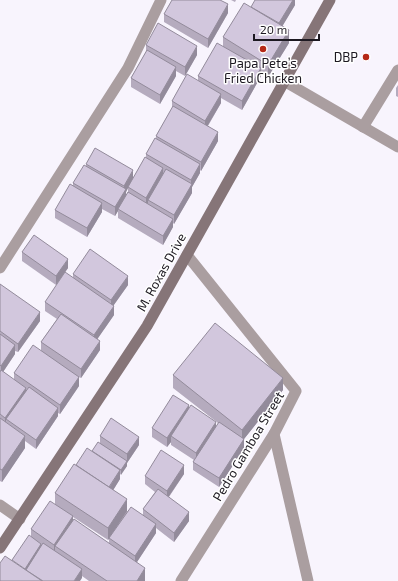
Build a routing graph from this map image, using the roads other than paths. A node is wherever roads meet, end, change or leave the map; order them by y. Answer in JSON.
{"nodes":[{"id":1,"x":161,"y":0,"type":"edge"},
{"id":2,"x":330,"y":0,"type":"edge"},
{"id":3,"x":398,"y":70,"type":"edge"},
{"id":4,"x":284,"y":81,"type":"junction"},
{"id":5,"x":363,"y":127,"type":"junction"},
{"id":6,"x":398,"y":147,"type":"edge"},
{"id":7,"x":187,"y":254,"type":"junction"},
{"id":8,"x":0,"y":268,"type":"edge"},
{"id":9,"x":274,"y":434,"type":"junction"},
{"id":10,"x":0,"y":505,"type":"edge"},
{"id":11,"x":20,"y":518,"type":"junction"},
{"id":12,"x":0,"y":548,"type":"edge"},
{"id":13,"x":181,"y":581,"type":"edge"},
{"id":14,"x":308,"y":581,"type":"edge"}],
"edges":[{"from":1,"to":8,"type":"street"},
{"from":2,"to":4,"type":"main road","name":"M. Roxas Drive"},
{"from":3,"to":5,"type":"street"},
{"from":4,"to":5,"type":"street"},
{"from":4,"to":7,"type":"main road","name":"M. Roxas Drive"},
{"from":5,"to":6,"type":"street"},
{"from":7,"to":9,"type":"street","name":"Pedro Gamboa Street"},
{"from":7,"to":11,"type":"main road","name":"M. Roxas Drive"},
{"from":9,"to":13,"type":"street","name":"Pedro Gamboa Street"},
{"from":9,"to":14,"type":"street"},
{"from":10,"to":11,"type":"street"},
{"from":11,"to":12,"type":"main road","name":"M. Roxas Drive"}]}
